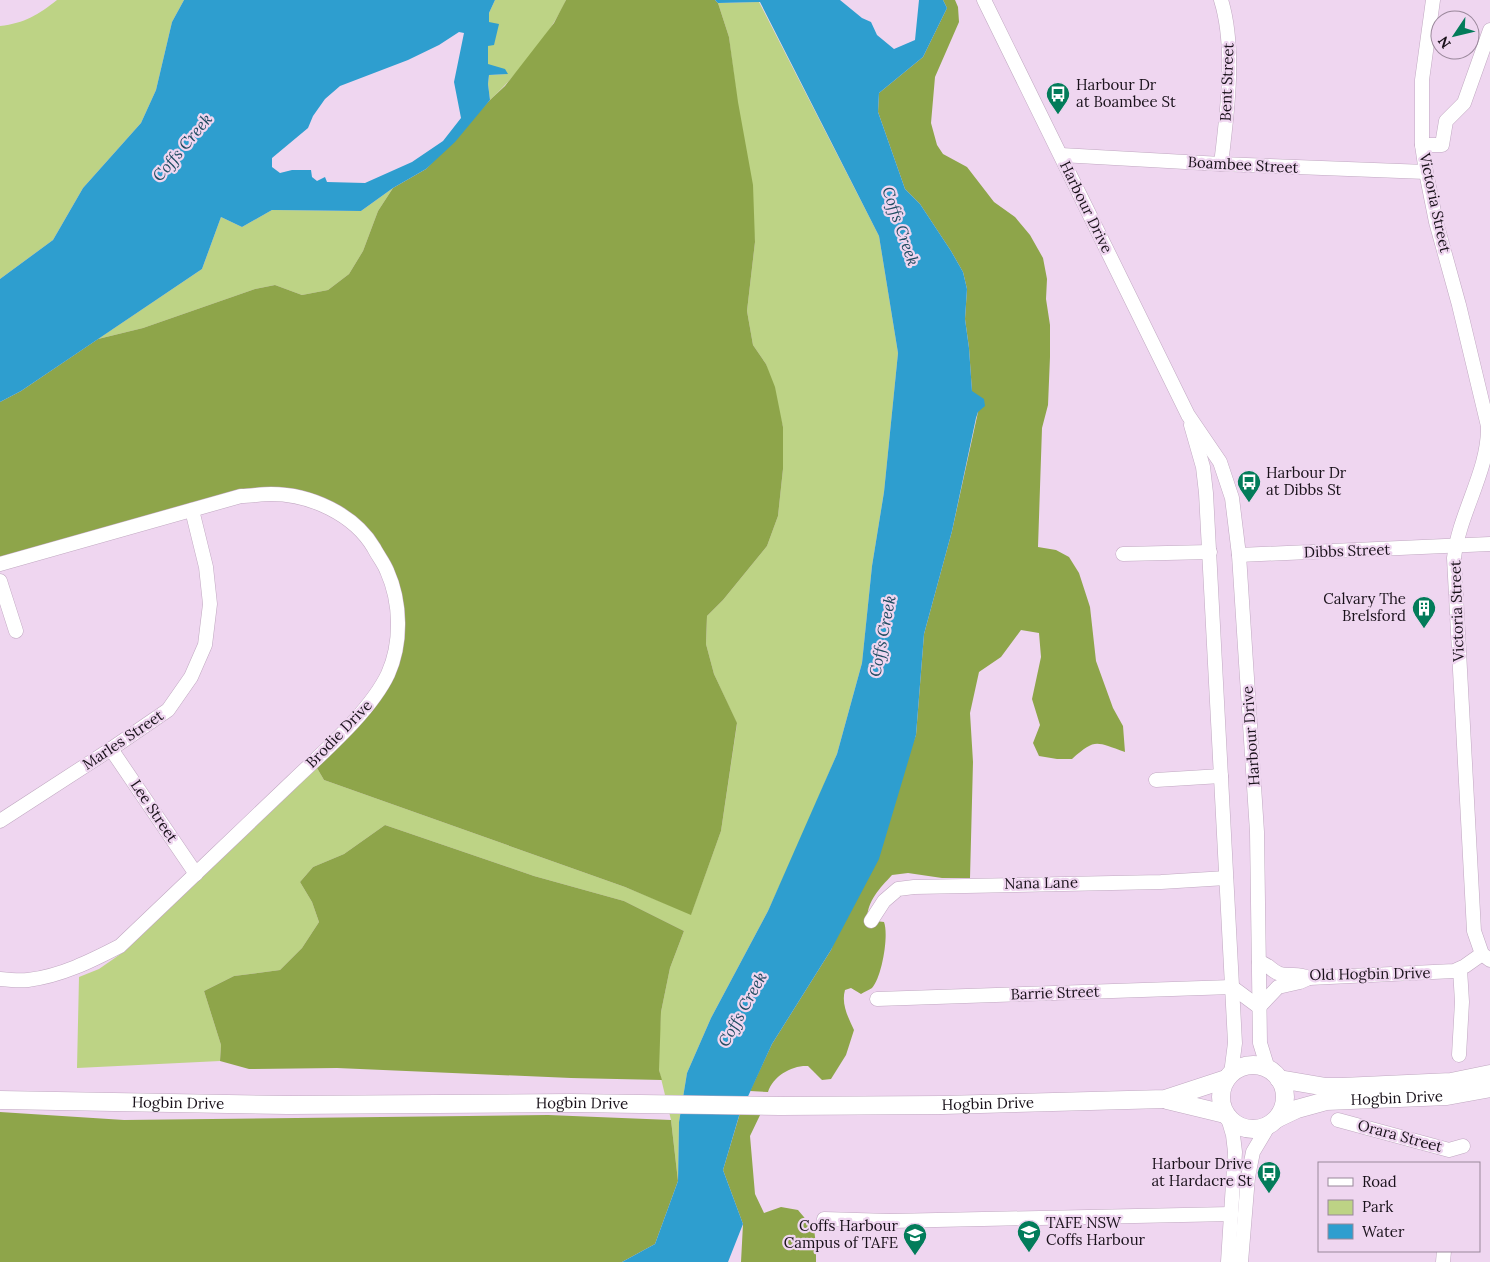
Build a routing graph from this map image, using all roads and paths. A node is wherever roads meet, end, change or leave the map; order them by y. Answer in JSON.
{"nodes":[{"id":1,"x":984,"y":0,"type":"edge"},
{"id":2,"x":1221,"y":0,"type":"edge"},
{"id":3,"x":1433,"y":0,"type":"edge"},
{"id":4,"x":1490,"y":30,"type":"edge"},
{"id":5,"x":1422,"y":145,"type":"junction"},
{"id":6,"x":1061,"y":156,"type":"junction"},
{"id":7,"x":1221,"y":164,"type":"junction"},
{"id":8,"x":1426,"y":172,"type":"junction"},
{"id":9,"x":1188,"y":415,"type":"junction"},
{"id":10,"x":192,"y":510,"type":"junction"},
{"id":11,"x":1490,"y":544,"type":"edge"},
{"id":12,"x":1455,"y":547,"type":"junction"},
{"id":13,"x":1210,"y":552,"type":"junction"},
{"id":14,"x":1123,"y":554,"type":"dead end"},
{"id":15,"x":1239,"y":555,"type":"junction"},
{"id":16,"x":0,"y":564,"type":"edge"},
{"id":17,"x":0,"y":581,"type":"edge"},
{"id":18,"x":16,"y":631,"type":"dead end"},
{"id":19,"x":111,"y":749,"type":"junction"},
{"id":20,"x":1221,"y":776,"type":"junction"},
{"id":21,"x":1156,"y":780,"type":"dead end"},
{"id":22,"x":0,"y":821,"type":"edge"},
{"id":23,"x":196,"y":874,"type":"junction"},
{"id":24,"x":1226,"y":878,"type":"junction"},
{"id":25,"x":871,"y":921,"type":"dead end"},
{"id":26,"x":1486,"y":957,"type":"edge"},
{"id":27,"x":1259,"y":962,"type":"junction"},
{"id":28,"x":1460,"y":969,"type":"junction"},
{"id":29,"x":1308,"y":978,"type":"junction"},
{"id":30,"x":0,"y":980,"type":"edge"},
{"id":31,"x":1232,"y":987,"type":"junction"},
{"id":32,"x":878,"y":999,"type":"dead end"},
{"id":33,"x":1259,"y":1007,"type":"junction"},
{"id":34,"x":1459,"y":1055,"type":"dead end"},
{"id":35,"x":1273,"y":1074,"type":"junction"},
{"id":36,"x":1490,"y":1074,"type":"edge"},
{"id":37,"x":1228,"y":1077,"type":"junction"},
{"id":38,"x":1490,"y":1088,"type":"edge"},
{"id":39,"x":0,"y":1100,"type":"edge"},
{"id":40,"x":1165,"y":1100,"type":"junction"},
{"id":41,"x":1226,"y":1116,"type":"junction"},
{"id":42,"x":1338,"y":1120,"type":"dead end"},
{"id":43,"x":1274,"y":1122,"type":"junction"},
{"id":44,"x":1454,"y":1153,"type":"edge"},
{"id":45,"x":1231,"y":1214,"type":"junction"},
{"id":46,"x":824,"y":1220,"type":"dead end"},
{"id":47,"x":1228,"y":1262,"type":"edge"},
{"id":48,"x":1241,"y":1262,"type":"edge"}],
"edges":[{"from":1,"to":6,"type":"street","name":"Harbour Drive"},
{"from":2,"to":7,"type":"street","name":"Bent Street"},
{"from":3,"to":5,"type":"street","name":"Victoria Street"},
{"from":4,"to":5,"type":"street"},
{"from":5,"to":8,"type":"street","name":"Victoria Street"},
{"from":6,"to":7,"type":"street","name":"Boambee Street"},
{"from":6,"to":9,"type":"street","name":"Harbour Drive"},
{"from":7,"to":8,"type":"street","name":"Boambee Street"},
{"from":8,"to":12,"type":"street","name":"Victoria Street"},
{"from":9,"to":13,"type":"street","name":"Harbour Drive"},
{"from":9,"to":15,"type":"street","name":"Harbour Drive"},
{"from":10,"to":16,"type":"street","name":"Brodie Drive"},
{"from":10,"to":19,"type":"street","name":"Marles Street"},
{"from":10,"to":23,"type":"street","name":"Brodie Drive"},
{"from":11,"to":12,"type":"street","name":"Dibbs Street"},
{"from":12,"to":15,"type":"street","name":"Dibbs Street"},
{"from":12,"to":26,"type":"street","name":"Victoria Street"},
{"from":13,"to":14,"type":"street"},
{"from":13,"to":20,"type":"street","name":"Harbour Drive"},
{"from":15,"to":27,"type":"street","name":"Harbour Drive"},
{"from":17,"to":18,"type":"street"},
{"from":19,"to":22,"type":"street","name":"Marles Street"},
{"from":19,"to":23,"type":"street","name":"Lee Street"},
{"from":20,"to":21,"type":"street"},
{"from":20,"to":24,"type":"street","name":"Harbour Drive"},
{"from":23,"to":30,"type":"street","name":"Brodie Drive"},
{"from":24,"to":25,"type":"street","name":"Nana Lane"},
{"from":24,"to":31,"type":"street","name":"Harbour Drive"},
{"from":26,"to":28,"type":"street","name":"Old Hogbin Drive"},
{"from":27,"to":29,"type":"street","name":"Old Hogbin Drive"},
{"from":27,"to":33,"type":"street","name":"Harbour Drive"},
{"from":28,"to":29,"type":"street","name":"Old Hogbin Drive"},
{"from":28,"to":34,"type":"street"},
{"from":29,"to":33,"type":"street"},
{"from":31,"to":32,"type":"street","name":"Barrie Street"},
{"from":31,"to":33,"type":"street"},
{"from":31,"to":37,"type":"street","name":"Harbour Drive"},
{"from":33,"to":35,"type":"street","name":"Harbour Drive"},
{"from":35,"to":36,"type":"main road","name":"Hogbin Drive"},
{"from":35,"to":37,"type":"main road"},
{"from":35,"to":43,"type":"main road"},
{"from":37,"to":40,"type":"main road","name":"Hogbin Drive"},
{"from":37,"to":41,"type":"main road"},
{"from":38,"to":43,"type":"main road","name":"Hogbin Drive"},
{"from":39,"to":40,"type":"main road","name":"Hogbin Drive"},
{"from":40,"to":41,"type":"main road","name":"Hogbin Drive"},
{"from":41,"to":43,"type":"main road"},
{"from":41,"to":45,"type":"street"},
{"from":42,"to":44,"type":"street","name":"Orara Street"},
{"from":43,"to":48,"type":"street"},
{"from":45,"to":46,"type":"street"},
{"from":45,"to":47,"type":"street"}]}
